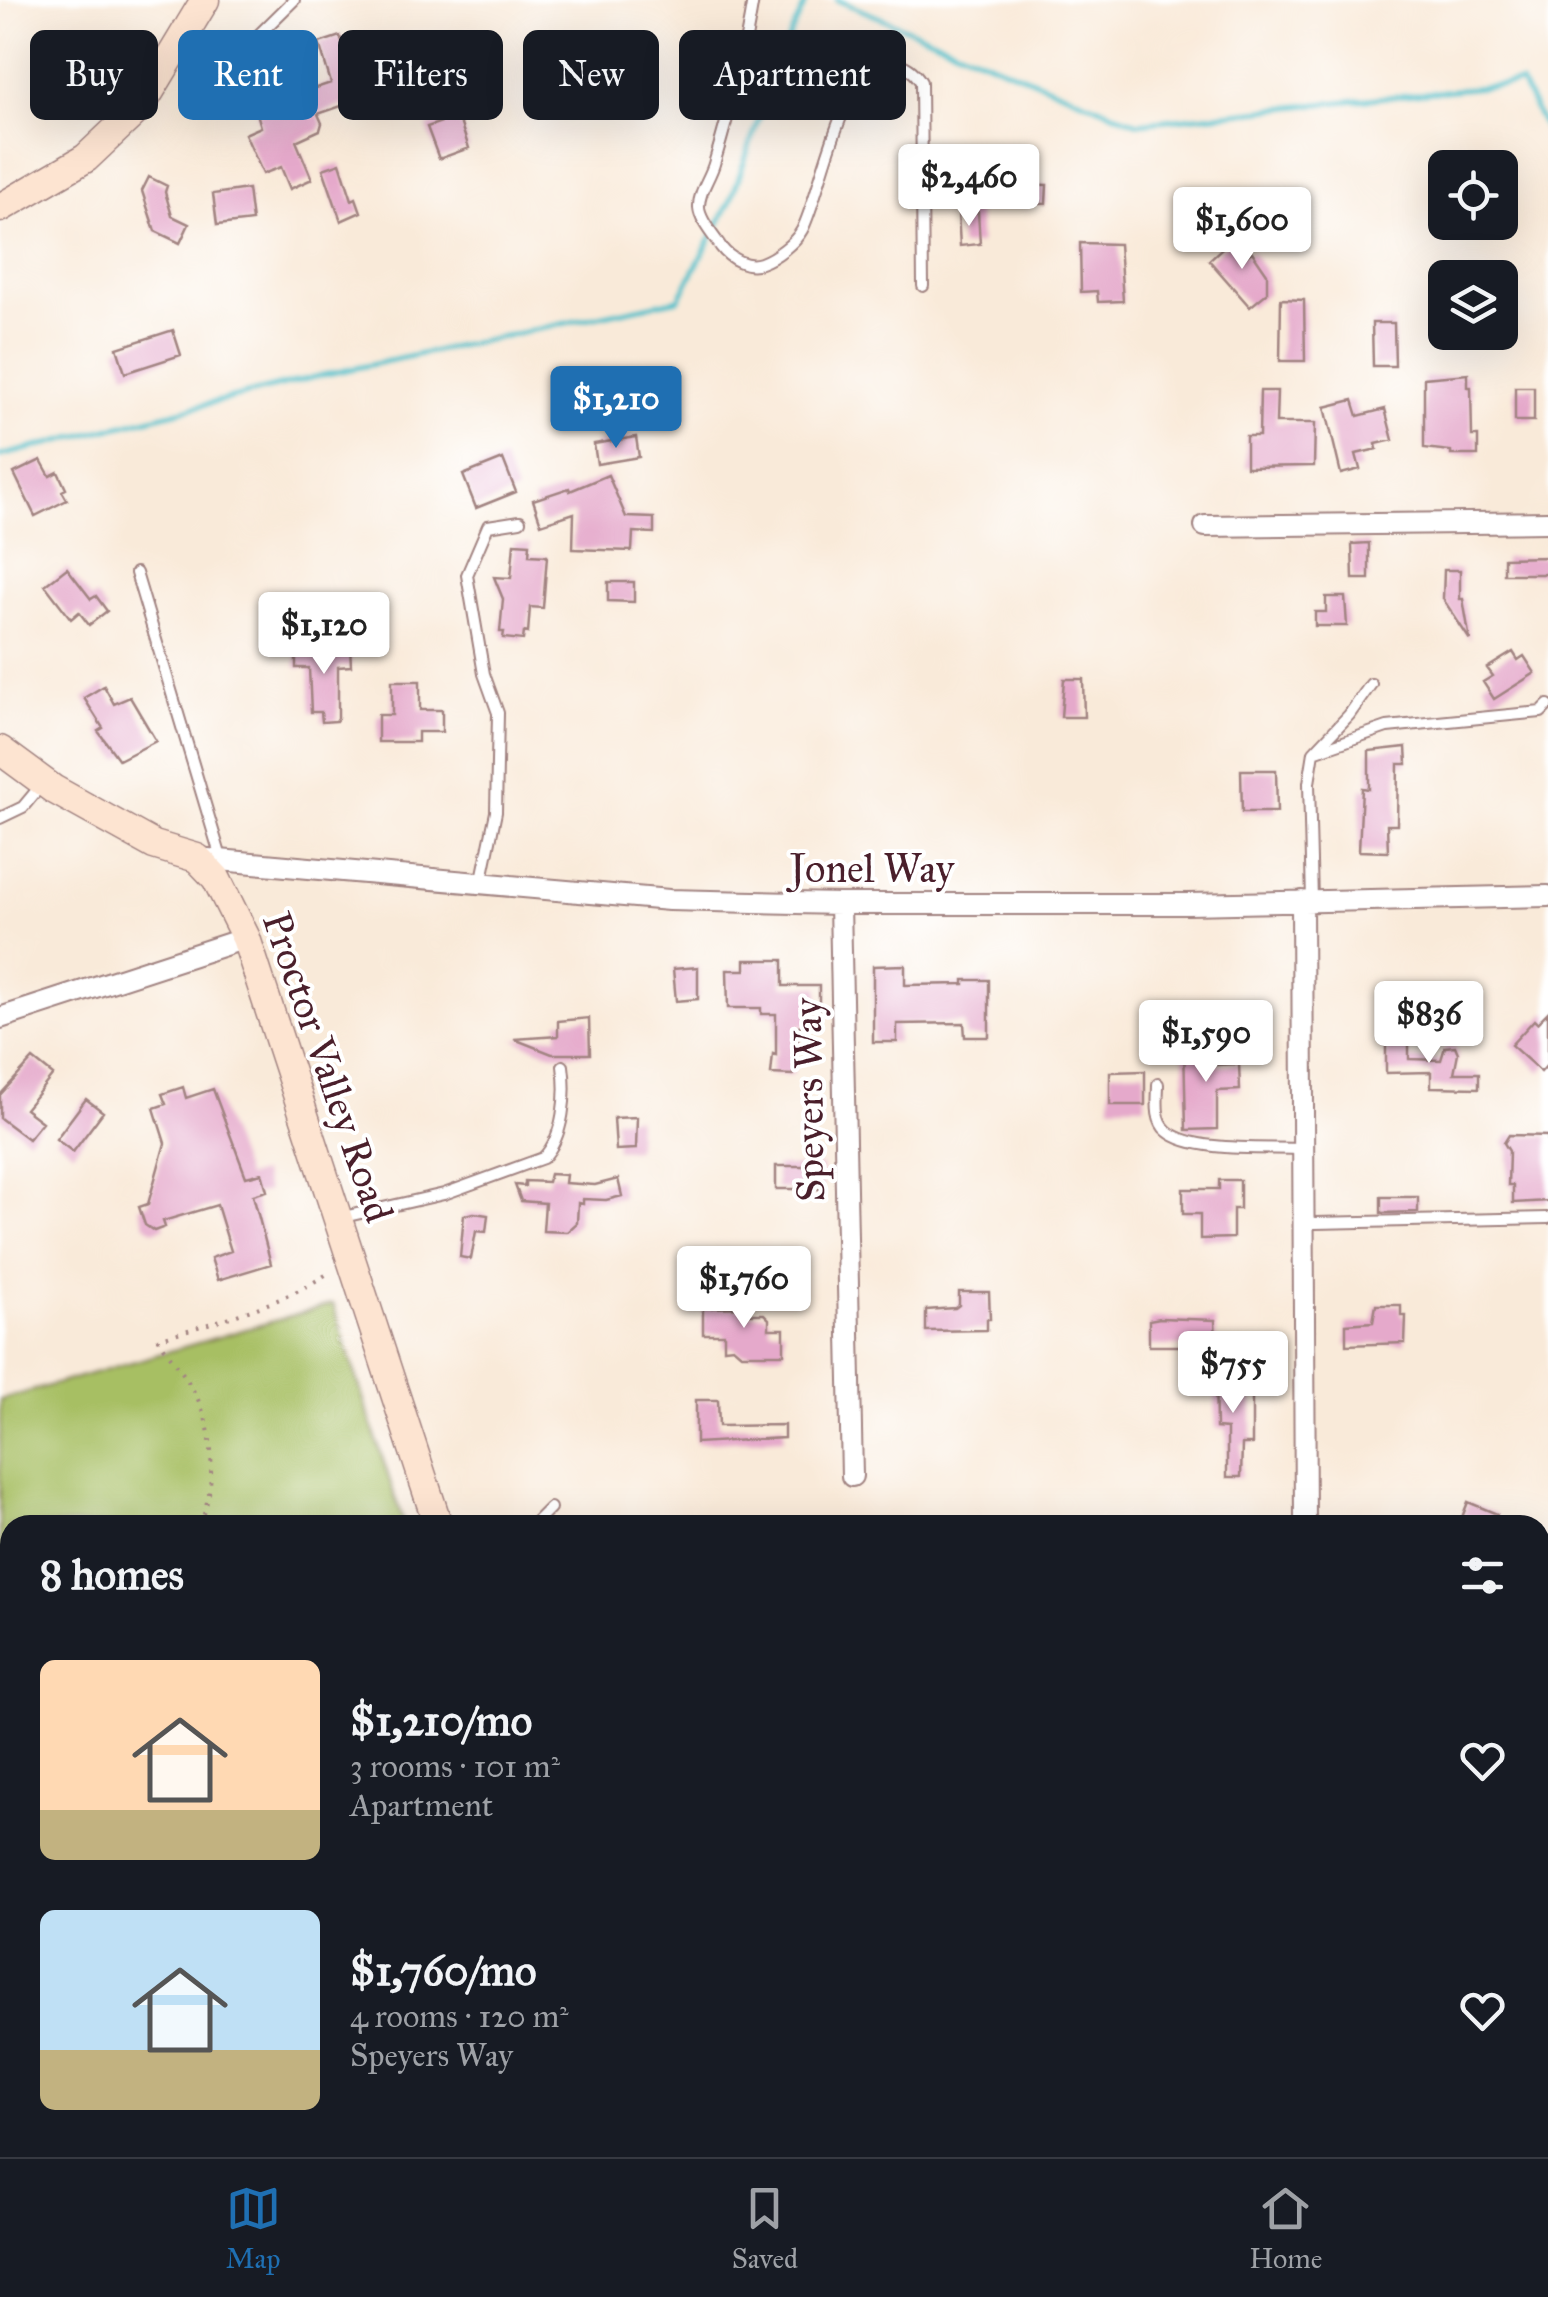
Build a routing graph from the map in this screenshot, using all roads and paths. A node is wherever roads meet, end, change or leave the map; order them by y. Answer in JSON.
{"nodes":[{"id":1,"x":205,"y":0,"type":"edge"},
{"id":2,"x":294,"y":0,"type":"edge"},
{"id":3,"x":754,"y":0,"type":"edge"},
{"id":4,"x":264,"y":30,"type":"edge"},
{"id":5,"x":0,"y":208,"type":"edge"},
{"id":6,"x":922,"y":286,"type":"dead end"},
{"id":7,"x":520,"y":521,"type":"dead end"},
{"id":8,"x":1548,"y":522,"type":"edge"},
{"id":9,"x":1206,"y":526,"type":"dead end"},
{"id":10,"x":136,"y":572,"type":"dead end"},
{"id":11,"x":1371,"y":684,"type":"dead end"},
{"id":12,"x":1548,"y":705,"type":"edge"},
{"id":13,"x":0,"y":750,"type":"edge"},
{"id":14,"x":1314,"y":752,"type":"junction"},
{"id":15,"x":44,"y":782,"type":"junction"},
{"id":16,"x":0,"y":818,"type":"edge"},
{"id":17,"x":210,"y":860,"type":"junction"},
{"id":18,"x":481,"y":885,"type":"junction"},
{"id":19,"x":1548,"y":896,"type":"edge"},
{"id":20,"x":1307,"y":901,"type":"junction"},
{"id":21,"x":840,"y":904,"type":"junction"},
{"id":22,"x":246,"y":938,"type":"junction"},
{"id":23,"x":0,"y":1018,"type":"edge"},
{"id":24,"x":563,"y":1066,"type":"dead end"},
{"id":25,"x":1158,"y":1084,"type":"dead end"},
{"id":26,"x":1303,"y":1149,"type":"junction"},
{"id":27,"x":338,"y":1218,"type":"junction"},
{"id":28,"x":1548,"y":1218,"type":"edge"},
{"id":29,"x":1304,"y":1221,"type":"junction"},
{"id":30,"x":350,"y":1257,"type":"junction"},
{"id":31,"x":852,"y":1476,"type":"dead end"},
{"id":32,"x":550,"y":1508,"type":"dead end"},
{"id":33,"x":205,"y":1515,"type":"edge"},
{"id":34,"x":435,"y":1515,"type":"edge"},
{"id":35,"x":543,"y":1515,"type":"edge"},
{"id":36,"x":1306,"y":1515,"type":"edge"}],
"edges":[{"from":1,"to":5,"type":"street"},
{"from":2,"to":4,"type":"lane"},
{"from":3,"to":6,"type":"lane"},
{"from":7,"to":18,"type":"lane"},
{"from":8,"to":9,"type":"street"},
{"from":10,"to":17,"type":"lane"},
{"from":11,"to":14,"type":"lane"},
{"from":12,"to":14,"type":"lane"},
{"from":13,"to":15,"type":"street"},
{"from":14,"to":20,"type":"lane"},
{"from":15,"to":16,"type":"lane"},
{"from":15,"to":17,"type":"street"},
{"from":17,"to":18,"type":"street","name":"Jonel Way"},
{"from":17,"to":22,"type":"street","name":"Proctor Valley Road"},
{"from":18,"to":21,"type":"street","name":"Jonel Way"},
{"from":19,"to":20,"type":"street","name":"Jonel Way"},
{"from":20,"to":21,"type":"street","name":"Jonel Way"},
{"from":20,"to":26,"type":"street"},
{"from":21,"to":31,"type":"street","name":"Speyers Way"},
{"from":22,"to":23,"type":"street"},
{"from":22,"to":27,"type":"street","name":"Proctor Valley Road"},
{"from":24,"to":27,"type":"lane"},
{"from":25,"to":26,"type":"lane"},
{"from":26,"to":29,"type":"street"},
{"from":27,"to":30,"type":"street","name":"Proctor Valley Road"},
{"from":28,"to":29,"type":"lane"},
{"from":29,"to":36,"type":"street"},
{"from":30,"to":33,"type":"path"},
{"from":30,"to":34,"type":"street","name":"Proctor Valley Road"},
{"from":32,"to":35,"type":"lane"}]}
